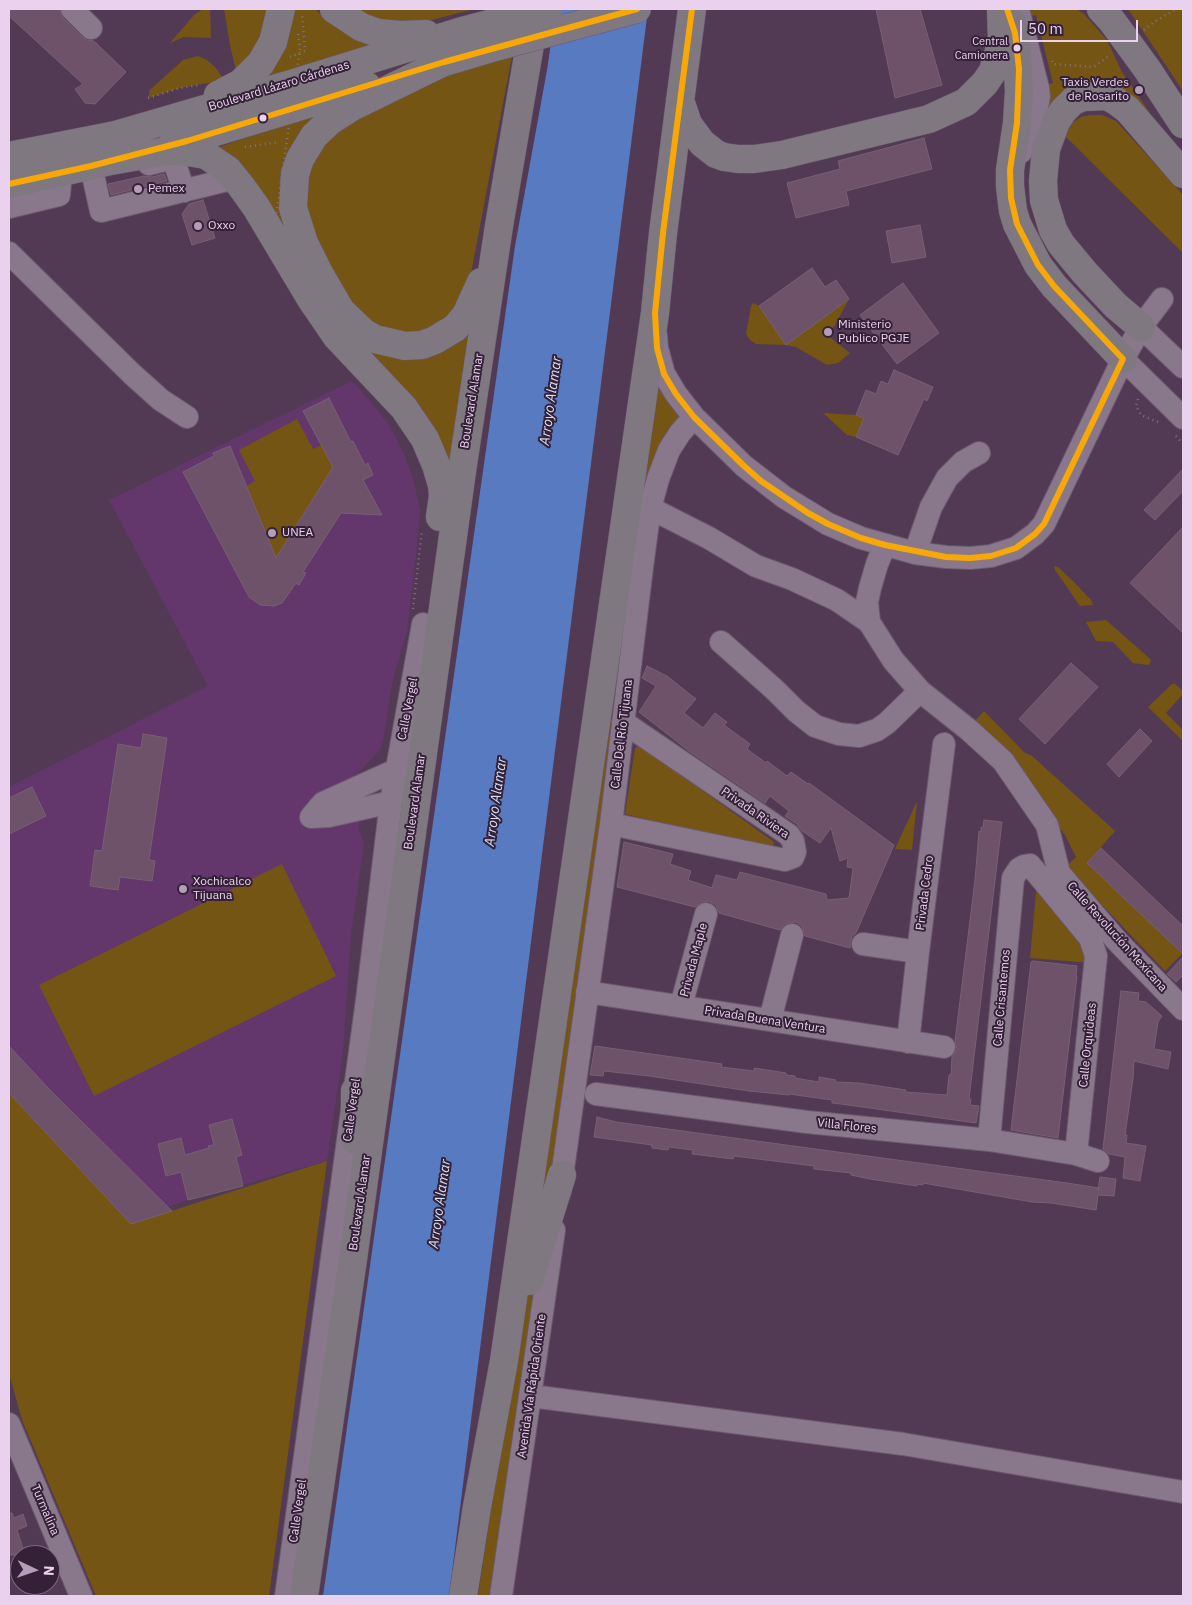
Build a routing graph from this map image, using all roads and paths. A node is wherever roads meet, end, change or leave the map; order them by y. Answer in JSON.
{"nodes":[{"id":1,"x":72,"y":9,"type":"edge"},
{"id":2,"x":281,"y":9,"type":"edge"},
{"id":3,"x":302,"y":9,"type":"edge"},
{"id":4,"x":334,"y":9,"type":"edge"},
{"id":5,"x":536,"y":9,"type":"edge"},
{"id":6,"x":548,"y":9,"type":"edge"},
{"id":7,"x":637,"y":9,"type":"edge"},
{"id":8,"x":692,"y":9,"type":"edge"},
{"id":9,"x":1001,"y":9,"type":"edge"},
{"id":10,"x":1007,"y":9,"type":"edge"},
{"id":11,"x":1018,"y":9,"type":"edge"},
{"id":12,"x":1101,"y":9,"type":"edge"},
{"id":13,"x":1176,"y":9,"type":"edge"},
{"id":14,"x":91,"y":28,"type":"dead end"},
{"id":15,"x":462,"y":31,"type":"junction"},
{"id":16,"x":489,"y":37,"type":"junction"},
{"id":17,"x":1135,"y":37,"type":"junction"},
{"id":18,"x":300,"y":48,"type":"dead end"},
{"id":19,"x":304,"y":51,"type":"dead end"},
{"id":20,"x":1050,"y":55,"type":"dead end"},
{"id":21,"x":444,"y":62,"type":"junction"},
{"id":22,"x":679,"y":99,"type":"junction"},
{"id":23,"x":1183,"y":124,"type":"edge"},
{"id":24,"x":116,"y":135,"type":"junction"},
{"id":25,"x":279,"y":142,"type":"dead end"},
{"id":26,"x":237,"y":148,"type":"dead end"},
{"id":27,"x":9,"y":156,"type":"edge"},
{"id":28,"x":96,"y":168,"type":"junction"},
{"id":29,"x":61,"y":172,"type":"junction"},
{"id":30,"x":1183,"y":174,"type":"edge"},
{"id":31,"x":235,"y":178,"type":"junction"},
{"id":32,"x":1010,"y":182,"type":"junction"},
{"id":33,"x":9,"y":184,"type":"edge"},
{"id":34,"x":184,"y":191,"type":"junction"},
{"id":35,"x":9,"y":207,"type":"edge"},
{"id":36,"x":270,"y":215,"type":"dead end"},
{"id":37,"x":499,"y":226,"type":"junction"},
{"id":38,"x":9,"y":253,"type":"edge"},
{"id":39,"x":1162,"y":299,"type":"dead end"},
{"id":40,"x":655,"y":313,"type":"junction"},
{"id":41,"x":1141,"y":327,"type":"junction"},
{"id":42,"x":1123,"y":359,"type":"junction"},
{"id":43,"x":1183,"y":367,"type":"edge"},
{"id":44,"x":187,"y":417,"type":"dead end"},
{"id":45,"x":694,"y":417,"type":"junction"},
{"id":46,"x":1183,"y":418,"type":"edge"},
{"id":47,"x":979,"y":453,"type":"dead end"},
{"id":48,"x":462,"y":471,"type":"junction"},
{"id":49,"x":650,"y":508,"type":"junction"},
{"id":50,"x":423,"y":525,"type":"dead end"},
{"id":51,"x":885,"y":546,"type":"junction"},
{"id":52,"x":915,"y":552,"type":"junction"},
{"id":53,"x":418,"y":618,"type":"junction"},
{"id":54,"x":869,"y":622,"type":"junction"},
{"id":55,"x":721,"y":642,"type":"dead end"},
{"id":56,"x":920,"y":691,"type":"junction"},
{"id":57,"x":623,"y":722,"type":"junction"},
{"id":58,"x":944,"y":744,"type":"dead end"},
{"id":59,"x":396,"y":770,"type":"junction"},
{"id":60,"x":390,"y":802,"type":"junction"},
{"id":61,"x":611,"y":824,"type":"junction"},
{"id":62,"x":1030,"y":865,"type":"joint"},
{"id":63,"x":706,"y":914,"type":"dead end"},
{"id":64,"x":792,"y":935,"type":"dead end"},
{"id":65,"x":862,"y":944,"type":"dead end"},
{"id":66,"x":918,"y":952,"type":"junction"},
{"id":67,"x":587,"y":992,"type":"junction"},
{"id":68,"x":681,"y":1006,"type":"junction"},
{"id":69,"x":1183,"y":1009,"type":"edge"},
{"id":70,"x":770,"y":1020,"type":"junction"},
{"id":71,"x":908,"y":1042,"type":"junction"},
{"id":72,"x":944,"y":1047,"type":"dead end"},
{"id":73,"x":355,"y":1092,"type":"junction"},
{"id":74,"x":587,"y":1093,"type":"junction"},
{"id":75,"x":988,"y":1140,"type":"junction"},
{"id":76,"x":1076,"y":1154,"type":"junction"},
{"id":77,"x":1098,"y":1161,"type":"dead end"},
{"id":78,"x":562,"y":1175,"type":"junction"},
{"id":79,"x":353,"y":1258,"type":"junction"},
{"id":80,"x":504,"y":1361,"type":"junction"},
{"id":81,"x":531,"y":1396,"type":"junction"},
{"id":82,"x":9,"y":1424,"type":"edge"},
{"id":83,"x":1183,"y":1492,"type":"edge"},
{"id":84,"x":465,"y":1590,"type":"edge"},
{"id":85,"x":81,"y":1596,"type":"edge"},
{"id":86,"x":286,"y":1596,"type":"edge"},
{"id":87,"x":304,"y":1596,"type":"edge"},
{"id":88,"x":501,"y":1596,"type":"edge"}],
"edges":[{"from":1,"to":14,"type":"street"},
{"from":2,"to":24,"type":"highway"},
{"from":3,"to":19,"type":"path"},
{"from":4,"to":15,"type":"highway"},
{"from":5,"to":37,"type":"highway","name":"Boulevard Alamar"},
{"from":6,"to":16,"type":"highway","name":"Boulevard Lázaro Cárdenas","bridge":true},
{"from":7,"to":16,"type":"highway","name":"Boulevard Lázaro Cárdenas","bridge":true},
{"from":8,"to":22,"type":"highway"},
{"from":9,"to":22,"type":"highway"},
{"from":10,"to":32,"type":"highway"},
{"from":11,"to":32,"type":"street"},
{"from":12,"to":17,"type":"highway"},
{"from":13,"to":17,"type":"path"},
{"from":15,"to":16,"type":"highway","name":"Boulevard Lázaro Cárdenas"},
{"from":15,"to":24,"type":"highway","name":"Boulevard Lázaro Cárdenas"},
{"from":16,"to":21,"type":"highway","name":"Boulevard Lázaro Cárdenas"},
{"from":17,"to":20,"type":"path"},
{"from":17,"to":23,"type":"highway"},
{"from":18,"to":36,"type":"path","bridge":true},
{"from":21,"to":28,"type":"highway","name":"Boulevard Lázaro Cárdenas"},
{"from":21,"to":37,"type":"highway"},
{"from":22,"to":40,"type":"highway"},
{"from":24,"to":27,"type":"highway","name":"Boulevard Lázaro Cárdenas"},
{"from":25,"to":26,"type":"path"},
{"from":28,"to":29,"type":"highway","name":"Boulevard Lázaro Cárdenas"},
{"from":28,"to":31,"type":"highway"},
{"from":28,"to":34,"type":"street"},
{"from":28,"to":34,"type":"street"},
{"from":29,"to":33,"type":"highway","name":"Boulevard Lázaro Cárdenas"},
{"from":29,"to":35,"type":"street"},
{"from":30,"to":41,"type":"highway"},
{"from":31,"to":34,"type":"street"},
{"from":31,"to":53,"type":"highway"},
{"from":32,"to":42,"type":"highway"},
{"from":37,"to":48,"type":"highway","name":"Boulevard Alamar"},
{"from":38,"to":44,"type":"street"},
{"from":39,"to":41,"type":"street"},
{"from":40,"to":45,"type":"street"},
{"from":40,"to":80,"type":"highway"},
{"from":41,"to":42,"type":"street"},
{"from":41,"to":43,"type":"street"},
{"from":42,"to":46,"type":"street"},
{"from":42,"to":52,"type":"street"},
{"from":45,"to":49,"type":"street","name":"Calle Del Río Tijuana"},
{"from":45,"to":51,"type":"street"},
{"from":47,"to":52,"type":"street"},
{"from":48,"to":53,"type":"highway"},
{"from":48,"to":79,"type":"highway","name":"Boulevard Alamar"},
{"from":49,"to":54,"type":"street"},
{"from":49,"to":57,"type":"street","name":"Calle Del Río Tijuana"},
{"from":50,"to":53,"type":"path"},
{"from":51,"to":52,"type":"street"},
{"from":51,"to":54,"type":"street"},
{"from":53,"to":59,"type":"street","name":"Calle Vergel"},
{"from":54,"to":56,"type":"street","name":"Calle Revolución Mexicana"},
{"from":55,"to":56,"type":"street"},
{"from":56,"to":69,"type":"street","name":"Calle Revolución Mexicana"},
{"from":57,"to":61,"type":"street","name":"Calle Del Río Tijuana"},
{"from":57,"to":61,"type":"street","name":"Privada Riviera"},
{"from":58,"to":66,"type":"street","name":"Privada Cedro"},
{"from":59,"to":60,"type":"street","name":"Calle Vergel"},
{"from":59,"to":60,"type":"street"},
{"from":60,"to":73,"type":"street","name":"Calle Vergel"},
{"from":61,"to":67,"type":"street","name":"Calle Del Río Tijuana"},
{"from":62,"to":75,"type":"street","name":"Calle Crisantemos"},
{"from":62,"to":76,"type":"street","name":"Calle Orquideas"},
{"from":63,"to":68,"type":"street","name":"Privada Maple"},
{"from":64,"to":70,"type":"street"},
{"from":65,"to":66,"type":"street"},
{"from":66,"to":71,"type":"street","name":"Privada Cedro"},
{"from":67,"to":68,"type":"street","name":"Privada Buena Ventura"},
{"from":67,"to":74,"type":"street","name":"Calle Del Río Tijuana"},
{"from":68,"to":70,"type":"street","name":"Privada Buena Ventura"},
{"from":70,"to":71,"type":"street","name":"Privada Buena Ventura"},
{"from":71,"to":72,"type":"street","name":"Privada Buena Ventura"},
{"from":73,"to":79,"type":"highway"},
{"from":73,"to":86,"type":"street","name":"Calle Vergel"},
{"from":74,"to":75,"type":"street","name":"Villa Flores"},
{"from":74,"to":78,"type":"street","name":"Calle Del Río Tijuana"},
{"from":75,"to":76,"type":"street","name":"Villa Flores"},
{"from":76,"to":77,"type":"street","name":"Villa Flores"},
{"from":78,"to":80,"type":"highway"},
{"from":78,"to":81,"type":"street","name":"Avenida Vía Rápida Oriente"},
{"from":79,"to":87,"type":"highway","name":"Boulevard Alamar"},
{"from":80,"to":84,"type":"highway"},
{"from":81,"to":83,"type":"street"},
{"from":81,"to":88,"type":"street","name":"Avenida Vía Rápida Oriente"},
{"from":82,"to":85,"type":"street","name":"Turmalina"}]}
